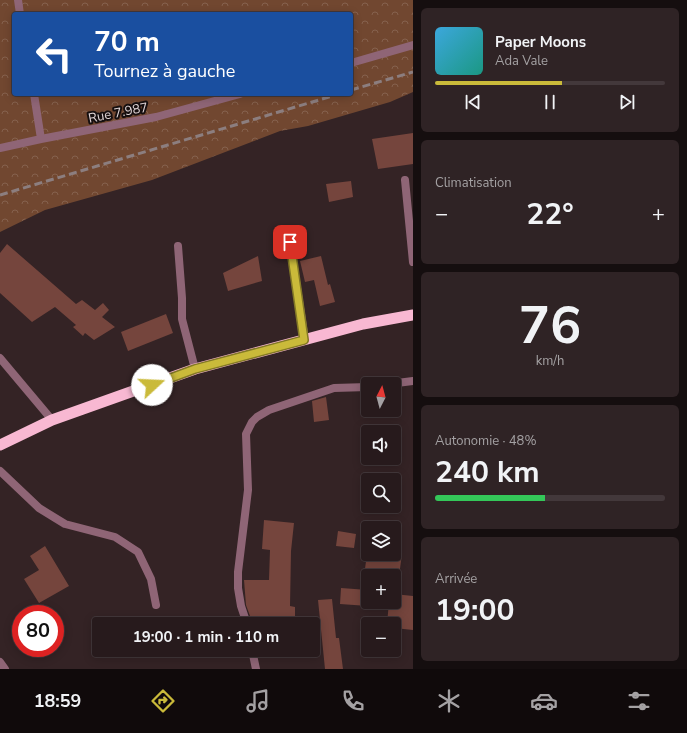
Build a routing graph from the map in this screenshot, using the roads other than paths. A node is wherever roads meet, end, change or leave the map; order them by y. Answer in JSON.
{"nodes":[{"id":1,"x":18,"y":0,"type":"edge"},
{"id":2,"x":20,"y":12,"type":"edge"},
{"id":3,"x":413,"y":45,"type":"edge"},
{"id":4,"x":353,"y":62,"type":"edge"},
{"id":5,"x":34,"y":96,"type":"edge"},
{"id":6,"x":233,"y":96,"type":"edge"},
{"id":7,"x":41,"y":139,"type":"junction"},
{"id":8,"x":0,"y":148,"type":"edge"},
{"id":9,"x":405,"y":180,"type":"dead end"},
{"id":10,"x":290,"y":242,"type":"dead end"},
{"id":11,"x":178,"y":246,"type":"dead end"},
{"id":12,"x":413,"y":262,"type":"edge"},
{"id":13,"x":413,"y":315,"type":"edge"},
{"id":14,"x":304,"y":340,"type":"junction"},
{"id":15,"x":0,"y":358,"type":"edge"},
{"id":16,"x":195,"y":369,"type":"junction"},
{"id":17,"x":413,"y":381,"type":"edge"},
{"id":18,"x":401,"y":382,"type":"edge"},
{"id":19,"x":361,"y":387,"type":"edge"},
{"id":20,"x":52,"y":420,"type":"junction"},
{"id":21,"x":0,"y":445,"type":"edge"},
{"id":22,"x":0,"y":471,"type":"edge"},
{"id":23,"x":156,"y":605,"type":"dead end"},
{"id":24,"x":245,"y":617,"type":"edge"},
{"id":25,"x":253,"y":657,"type":"edge"},
{"id":26,"x":0,"y":662,"type":"edge"},
{"id":27,"x":5,"y":669,"type":"edge"},
{"id":28,"x":256,"y":669,"type":"edge"}],
"edges":[{"from":1,"to":2,"type":"street"},
{"from":3,"to":4,"type":"street"},
{"from":5,"to":7,"type":"street"},
{"from":6,"to":7,"type":"street","name":"Rue 7.987"},
{"from":7,"to":8,"type":"street","name":"Rue 7.987"},
{"from":9,"to":12,"type":"street"},
{"from":10,"to":14,"type":"street"},
{"from":11,"to":16,"type":"street"},
{"from":13,"to":14,"type":"highway"},
{"from":14,"to":16,"type":"highway"},
{"from":15,"to":20,"type":"street"},
{"from":16,"to":20,"type":"highway"},
{"from":17,"to":18,"type":"street"},
{"from":19,"to":24,"type":"street"},
{"from":20,"to":21,"type":"highway"},
{"from":22,"to":23,"type":"street"},
{"from":25,"to":28,"type":"street"},
{"from":26,"to":27,"type":"street"}]}
